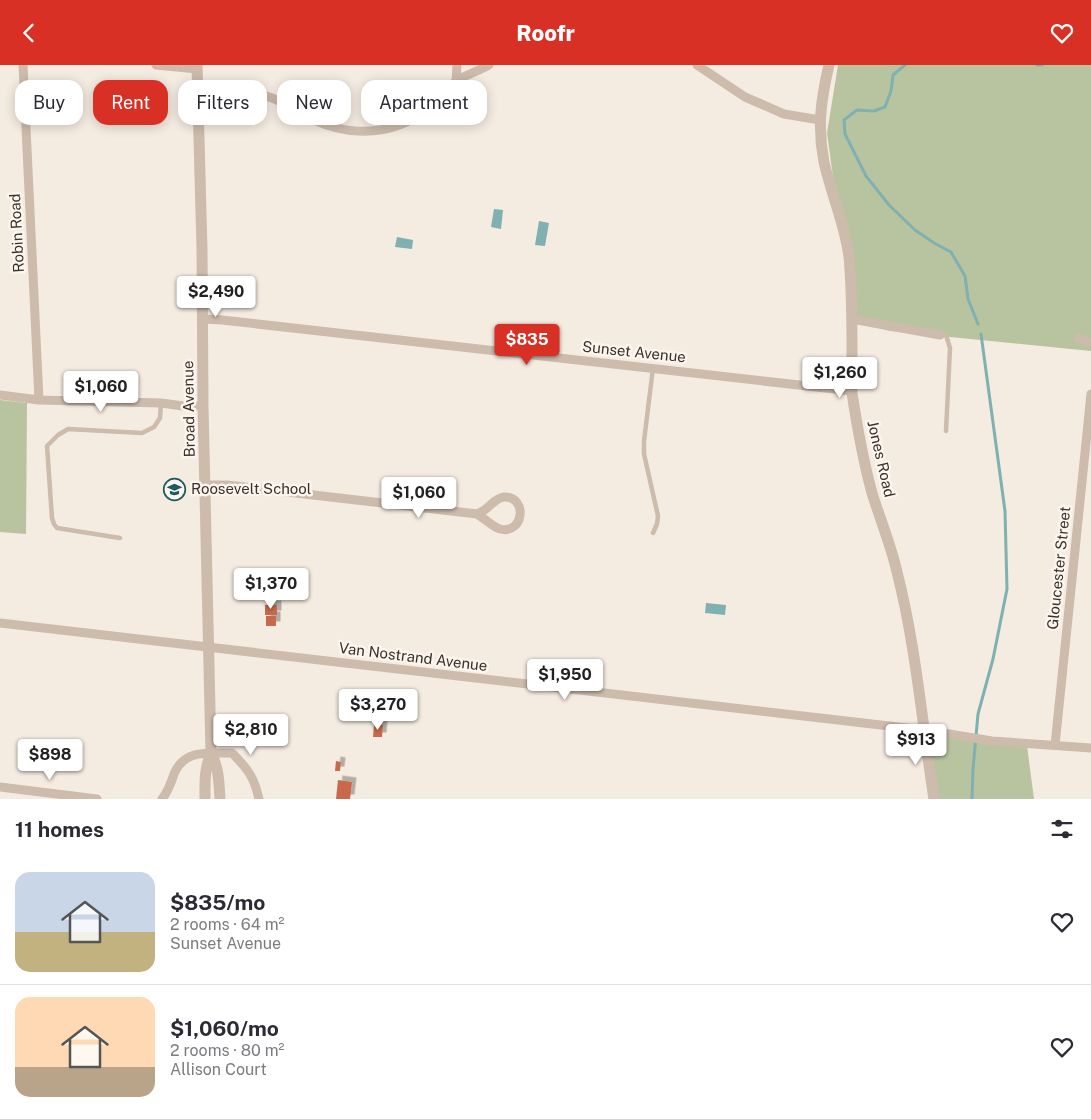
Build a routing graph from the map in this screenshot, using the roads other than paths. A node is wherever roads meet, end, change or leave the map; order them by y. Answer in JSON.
{"nodes":[{"id":1,"x":23,"y":65,"type":"edge"},
{"id":2,"x":156,"y":65,"type":"edge"},
{"id":3,"x":457,"y":65,"type":"edge"},
{"id":4,"x":489,"y":65,"type":"edge"},
{"id":5,"x":697,"y":65,"type":"edge"},
{"id":6,"x":829,"y":65,"type":"edge"},
{"id":7,"x":197,"y":67,"type":"edge"},
{"id":8,"x":197,"y":80,"type":"edge"},
{"id":9,"x":456,"y":80,"type":"edge"},
{"id":10,"x":458,"y":80,"type":"edge"},
{"id":11,"x":267,"y":96,"type":"edge"},
{"id":12,"x":820,"y":120,"type":"junction"},
{"id":13,"x":198,"y":125,"type":"edge"},
{"id":14,"x":400,"y":125,"type":"edge"},
{"id":15,"x":203,"y":319,"type":"junction"},
{"id":16,"x":852,"y":319,"type":"junction"},
{"id":17,"x":940,"y":335,"type":"joint"},
{"id":18,"x":1078,"y":339,"type":"dead end"},
{"id":19,"x":1091,"y":342,"type":"edge"},
{"id":20,"x":653,"y":368,"type":"junction"},
{"id":21,"x":852,"y":391,"type":"junction"},
{"id":22,"x":1091,"y":394,"type":"edge"},
{"id":23,"x":0,"y":395,"type":"edge"},
{"id":24,"x":39,"y":399,"type":"junction"},
{"id":25,"x":161,"y":403,"type":"junction"},
{"id":26,"x":203,"y":406,"type":"junction"},
{"id":27,"x":946,"y":431,"type":"dead end"},
{"id":28,"x":205,"y":485,"type":"junction"},
{"id":29,"x":477,"y":514,"type":"junction"},
{"id":30,"x":652,"y":533,"type":"dead end"},
{"id":31,"x":120,"y":538,"type":"dead end"},
{"id":32,"x":0,"y":623,"type":"edge"},
{"id":33,"x":209,"y":647,"type":"junction"},
{"id":34,"x":924,"y":730,"type":"junction"},
{"id":35,"x":1054,"y":745,"type":"junction"},
{"id":36,"x":1091,"y":749,"type":"edge"},
{"id":37,"x":212,"y":753,"type":"junction"},
{"id":38,"x":0,"y":787,"type":"edge"},
{"id":39,"x":97,"y":799,"type":"edge"},
{"id":40,"x":162,"y":799,"type":"edge"},
{"id":41,"x":205,"y":799,"type":"edge"},
{"id":42,"x":220,"y":799,"type":"edge"},
{"id":43,"x":259,"y":799,"type":"edge"},
{"id":44,"x":934,"y":799,"type":"edge"}],
"edges":[{"from":1,"to":24,"type":"street","name":"Robin Road"},
{"from":2,"to":7,"type":"street"},
{"from":3,"to":9,"type":"street"},
{"from":4,"to":10,"type":"street"},
{"from":5,"to":12,"type":"street"},
{"from":6,"to":12,"type":"street","name":"Jones Road"},
{"from":7,"to":8,"type":"street","name":"Broad Avenue"},
{"from":11,"to":14,"type":"street"},
{"from":12,"to":16,"type":"street","name":"Jones Road"},
{"from":13,"to":15,"type":"street","name":"Broad Avenue"},
{"from":15,"to":20,"type":"street","name":"Sunset Avenue"},
{"from":15,"to":26,"type":"street","name":"Broad Avenue"},
{"from":16,"to":17,"type":"street"},
{"from":16,"to":21,"type":"street","name":"Jones Road"},
{"from":17,"to":27,"type":"lane"},
{"from":18,"to":19,"type":"street"},
{"from":20,"to":21,"type":"street","name":"Sunset Avenue"},
{"from":20,"to":30,"type":"lane"},
{"from":21,"to":34,"type":"street","name":"Jones Road"},
{"from":22,"to":35,"type":"street","name":"Gloucester Street"},
{"from":23,"to":24,"type":"street"},
{"from":24,"to":25,"type":"street"},
{"from":25,"to":26,"type":"street"},
{"from":25,"to":31,"type":"lane"},
{"from":26,"to":28,"type":"street","name":"Broad Avenue"},
{"from":28,"to":29,"type":"street"},
{"from":28,"to":33,"type":"street","name":"Broad Avenue"},
{"from":29,"to":29,"type":"street"},
{"from":32,"to":33,"type":"street","name":"Van Nostrand Avenue"},
{"from":33,"to":34,"type":"street","name":"Van Nostrand Avenue"},
{"from":33,"to":37,"type":"street","name":"Broad Avenue"},
{"from":34,"to":35,"type":"street","name":"Van Nostrand Avenue"},
{"from":34,"to":44,"type":"street","name":"Jones Road"},
{"from":35,"to":36,"type":"street","name":"Van Nostrand Avenue"},
{"from":37,"to":40,"type":"street"},
{"from":37,"to":41,"type":"street","name":"Broad Avenue"},
{"from":37,"to":42,"type":"street","name":"Broad Avenue"},
{"from":37,"to":43,"type":"street"},
{"from":38,"to":39,"type":"street"}]}
